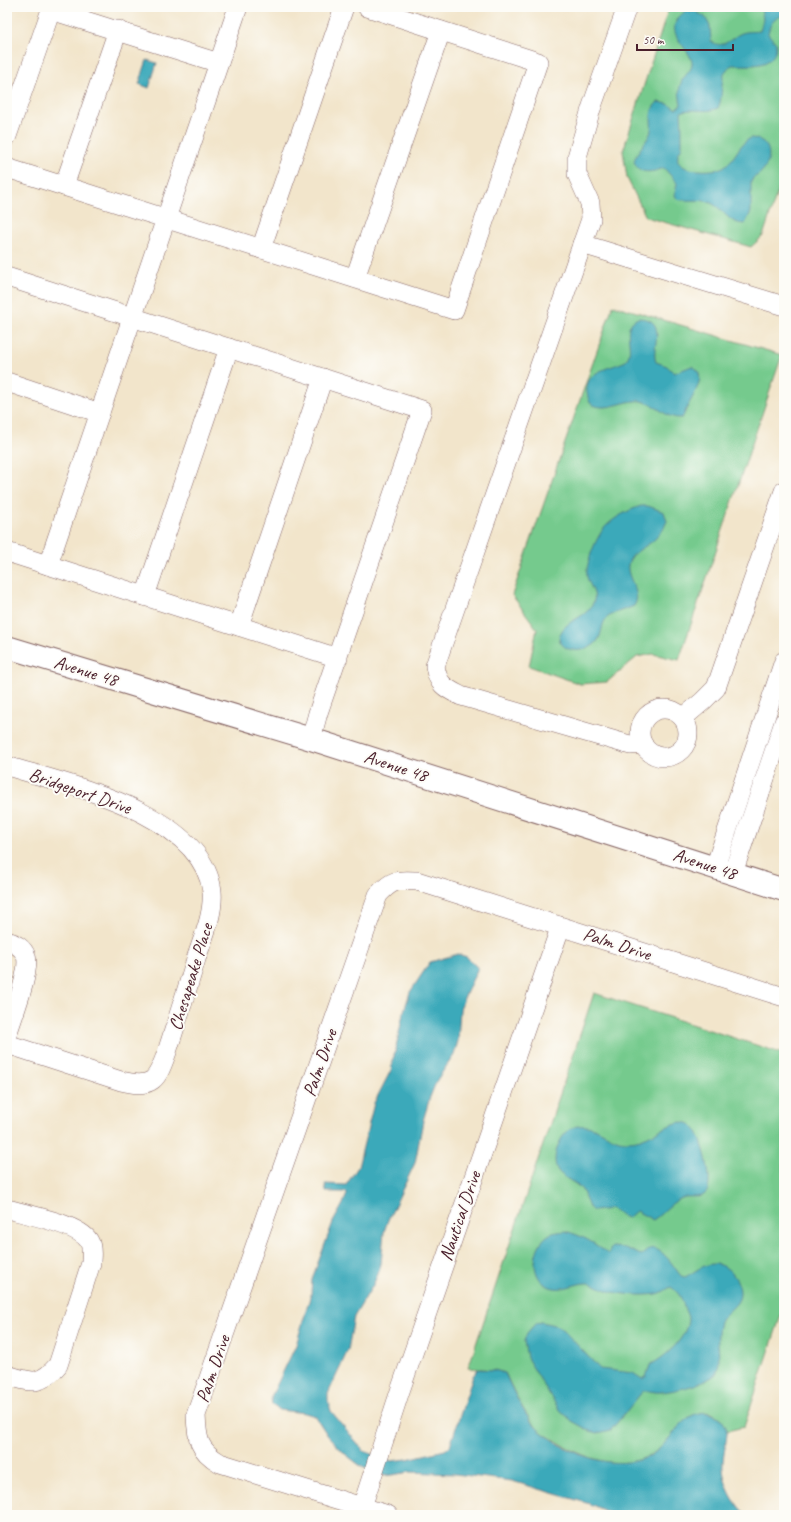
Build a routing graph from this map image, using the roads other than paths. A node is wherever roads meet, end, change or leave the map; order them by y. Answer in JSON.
{"nodes":[{"id":1,"x":238,"y":7,"type":"edge"},
{"id":2,"x":344,"y":7,"type":"edge"},
{"id":3,"x":367,"y":7,"type":"edge"},
{"id":4,"x":627,"y":7,"type":"edge"},
{"id":5,"x":51,"y":8,"type":"edge"},
{"id":6,"x":118,"y":30,"type":"junction"},
{"id":7,"x":441,"y":31,"type":"junction"},
{"id":8,"x":219,"y":63,"type":"junction"},
{"id":9,"x":7,"y":136,"type":"edge"},
{"id":10,"x":7,"y":168,"type":"edge"},
{"id":11,"x":64,"y":186,"type":"junction"},
{"id":12,"x":166,"y":218,"type":"junction"},
{"id":13,"x":582,"y":244,"type":"junction"},
{"id":14,"x":261,"y":249,"type":"junction"},
{"id":15,"x":7,"y":277,"type":"edge"},
{"id":16,"x":355,"y":278,"type":"junction"},
{"id":17,"x":784,"y":306,"type":"edge"},
{"id":18,"x":133,"y":317,"type":"junction"},
{"id":19,"x":229,"y":348,"type":"junction"},
{"id":20,"x":324,"y":378,"type":"junction"},
{"id":21,"x":7,"y":382,"type":"edge"},
{"id":22,"x":100,"y":413,"type":"junction"},
{"id":23,"x":784,"y":491,"type":"edge"},
{"id":24,"x":7,"y":552,"type":"edge"},
{"id":25,"x":48,"y":566,"type":"junction"},
{"id":26,"x":144,"y":596,"type":"junction"},
{"id":27,"x":239,"y":626,"type":"junction"},
{"id":28,"x":7,"y":648,"type":"edge"},
{"id":29,"x":338,"y":658,"type":"junction"},
{"id":30,"x":784,"y":661,"type":"edge"},
{"id":31,"x":683,"y":718,"type":"junction"},
{"id":32,"x":784,"y":722,"type":"edge"},
{"id":33,"x":311,"y":739,"type":"junction"},
{"id":34,"x":643,"y":744,"type":"junction"},
{"id":35,"x":7,"y":766,"type":"edge"},
{"id":36,"x":204,"y":867,"type":"joint"},
{"id":37,"x":724,"y":870,"type":"junction"},
{"id":38,"x":784,"y":890,"type":"edge"},
{"id":39,"x":559,"y":926,"type":"junction"},
{"id":40,"x":7,"y":941,"type":"edge"},
{"id":41,"x":784,"y":997,"type":"edge"},
{"id":42,"x":7,"y":1035,"type":"edge"},
{"id":43,"x":7,"y":1044,"type":"edge"},
{"id":44,"x":7,"y":1209,"type":"edge"},
{"id":45,"x":7,"y":1375,"type":"edge"},
{"id":46,"x":362,"y":1507,"type":"junction"},
{"id":47,"x":388,"y":1515,"type":"edge"}],
"edges":[{"from":1,"to":8,"type":"street"},
{"from":2,"to":14,"type":"street"},
{"from":3,"to":7,"type":"street"},
{"from":4,"to":13,"type":"street"},
{"from":5,"to":6,"type":"street"},
{"from":5,"to":9,"type":"street"},
{"from":6,"to":8,"type":"street"},
{"from":6,"to":11,"type":"street"},
{"from":7,"to":16,"type":"street"},
{"from":7,"to":16,"type":"street"},
{"from":8,"to":12,"type":"street"},
{"from":10,"to":11,"type":"street"},
{"from":11,"to":12,"type":"street"},
{"from":12,"to":14,"type":"street"},
{"from":12,"to":18,"type":"street"},
{"from":13,"to":17,"type":"street"},
{"from":13,"to":34,"type":"street"},
{"from":14,"to":16,"type":"street"},
{"from":15,"to":18,"type":"street"},
{"from":18,"to":19,"type":"street"},
{"from":18,"to":22,"type":"street"},
{"from":19,"to":20,"type":"street"},
{"from":19,"to":26,"type":"street"},
{"from":20,"to":27,"type":"street"},
{"from":20,"to":29,"type":"street"},
{"from":21,"to":22,"type":"street"},
{"from":22,"to":25,"type":"street"},
{"from":23,"to":31,"type":"street"},
{"from":24,"to":25,"type":"street"},
{"from":25,"to":26,"type":"street"},
{"from":26,"to":27,"type":"street"},
{"from":27,"to":29,"type":"street"},
{"from":28,"to":33,"type":"main road","name":"Avenue 48"},
{"from":29,"to":33,"type":"street"},
{"from":30,"to":37,"type":"street"},
{"from":31,"to":34,"type":"street"},
{"from":31,"to":34,"type":"street"},
{"from":32,"to":37,"type":"street"},
{"from":33,"to":37,"type":"main road","name":"Avenue 48"},
{"from":35,"to":36,"type":"street","name":"Bridgeport Drive"},
{"from":36,"to":43,"type":"street","name":"Chesapeake Place"},
{"from":37,"to":38,"type":"main road","name":"Avenue 48"},
{"from":39,"to":41,"type":"street","name":"Palm Drive"},
{"from":39,"to":46,"type":"street","name":"Nautical Drive"},
{"from":39,"to":46,"type":"street","name":"Palm Drive"},
{"from":40,"to":42,"type":"street"},
{"from":44,"to":45,"type":"street"},
{"from":46,"to":47,"type":"street","name":"Palm Drive"}]}
